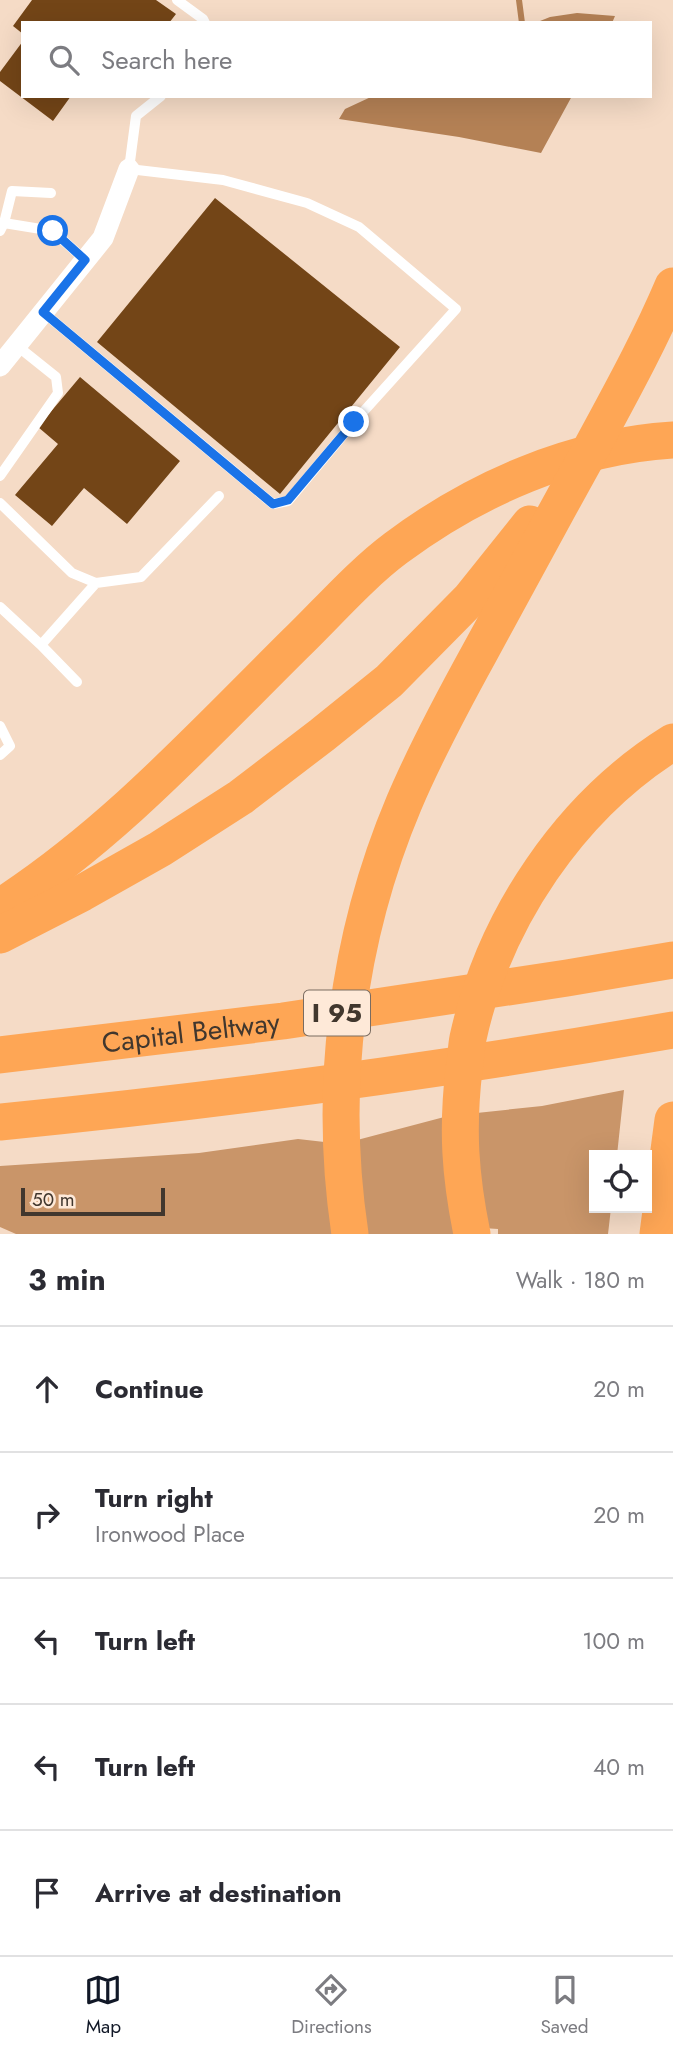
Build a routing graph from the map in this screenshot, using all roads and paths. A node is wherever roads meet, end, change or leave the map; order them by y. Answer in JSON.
{"nodes":[{"id":1,"x":177,"y":0,"type":"edge"},
{"id":2,"x":204,"y":21,"type":"edge"},
{"id":3,"x":158,"y":98,"type":"edge"},
{"id":4,"x":129,"y":169,"type":"junction"},
{"id":5,"x":51,"y":193,"type":"dead end"},
{"id":6,"x":2,"y":227,"type":"edge"},
{"id":7,"x":85,"y":260,"type":"junction"},
{"id":8,"x":673,"y":286,"type":"edge"},
{"id":9,"x":43,"y":312,"type":"junction"},
{"id":10,"x":16,"y":345,"type":"junction"},
{"id":11,"x":638,"y":363,"type":"junction"},
{"id":12,"x":0,"y":366,"type":"edge"},
{"id":13,"x":673,"y":440,"type":"edge"},
{"id":14,"x":0,"y":476,"type":"edge"},
{"id":15,"x":219,"y":496,"type":"dead end"},
{"id":16,"x":0,"y":503,"type":"edge"},
{"id":17,"x":96,"y":583,"type":"junction"},
{"id":18,"x":0,"y":607,"type":"edge"},
{"id":19,"x":41,"y":645,"type":"junction"},
{"id":20,"x":77,"y":682,"type":"dead end"},
{"id":21,"x":0,"y":726,"type":"edge"},
{"id":22,"x":673,"y":742,"type":"edge"},
{"id":23,"x":0,"y":755,"type":"edge"},
{"id":24,"x":0,"y":907,"type":"edge"},
{"id":25,"x":0,"y":935,"type":"edge"},
{"id":26,"x":673,"y":960,"type":"edge"},
{"id":27,"x":673,"y":1030,"type":"edge"},
{"id":28,"x":0,"y":1055,"type":"edge"},
{"id":29,"x":673,"y":1120,"type":"edge"},
{"id":30,"x":0,"y":1122,"type":"edge"},
{"id":31,"x":350,"y":1234,"type":"edge"},
{"id":32,"x":472,"y":1234,"type":"edge"},
{"id":33,"x":658,"y":1234,"type":"edge"}],
"edges":[{"from":1,"to":2,"type":"lane"},
{"from":3,"to":4,"type":"lane"},
{"from":4,"to":7,"type":"street"},
{"from":4,"to":9,"type":"lane"},
{"from":5,"to":6,"type":"lane"},
{"from":6,"to":7,"type":"lane"},
{"from":7,"to":9,"type":"street"},
{"from":8,"to":11,"type":"highway"},
{"from":9,"to":10,"type":"street"},
{"from":10,"to":12,"type":"street"},
{"from":10,"to":14,"type":"lane"},
{"from":11,"to":25,"type":"highway"},
{"from":11,"to":31,"type":"highway"},
{"from":13,"to":24,"type":"highway"},
{"from":15,"to":17,"type":"lane"},
{"from":16,"to":17,"type":"lane"},
{"from":17,"to":19,"type":"lane"},
{"from":18,"to":19,"type":"lane"},
{"from":19,"to":20,"type":"lane"},
{"from":21,"to":23,"type":"lane"},
{"from":22,"to":32,"type":"highway"},
{"from":26,"to":28,"type":"highway","name":"Capital Beltway","number":"I 95"},
{"from":27,"to":30,"type":"highway","number":"I 95"},
{"from":29,"to":33,"type":"highway"}]}
